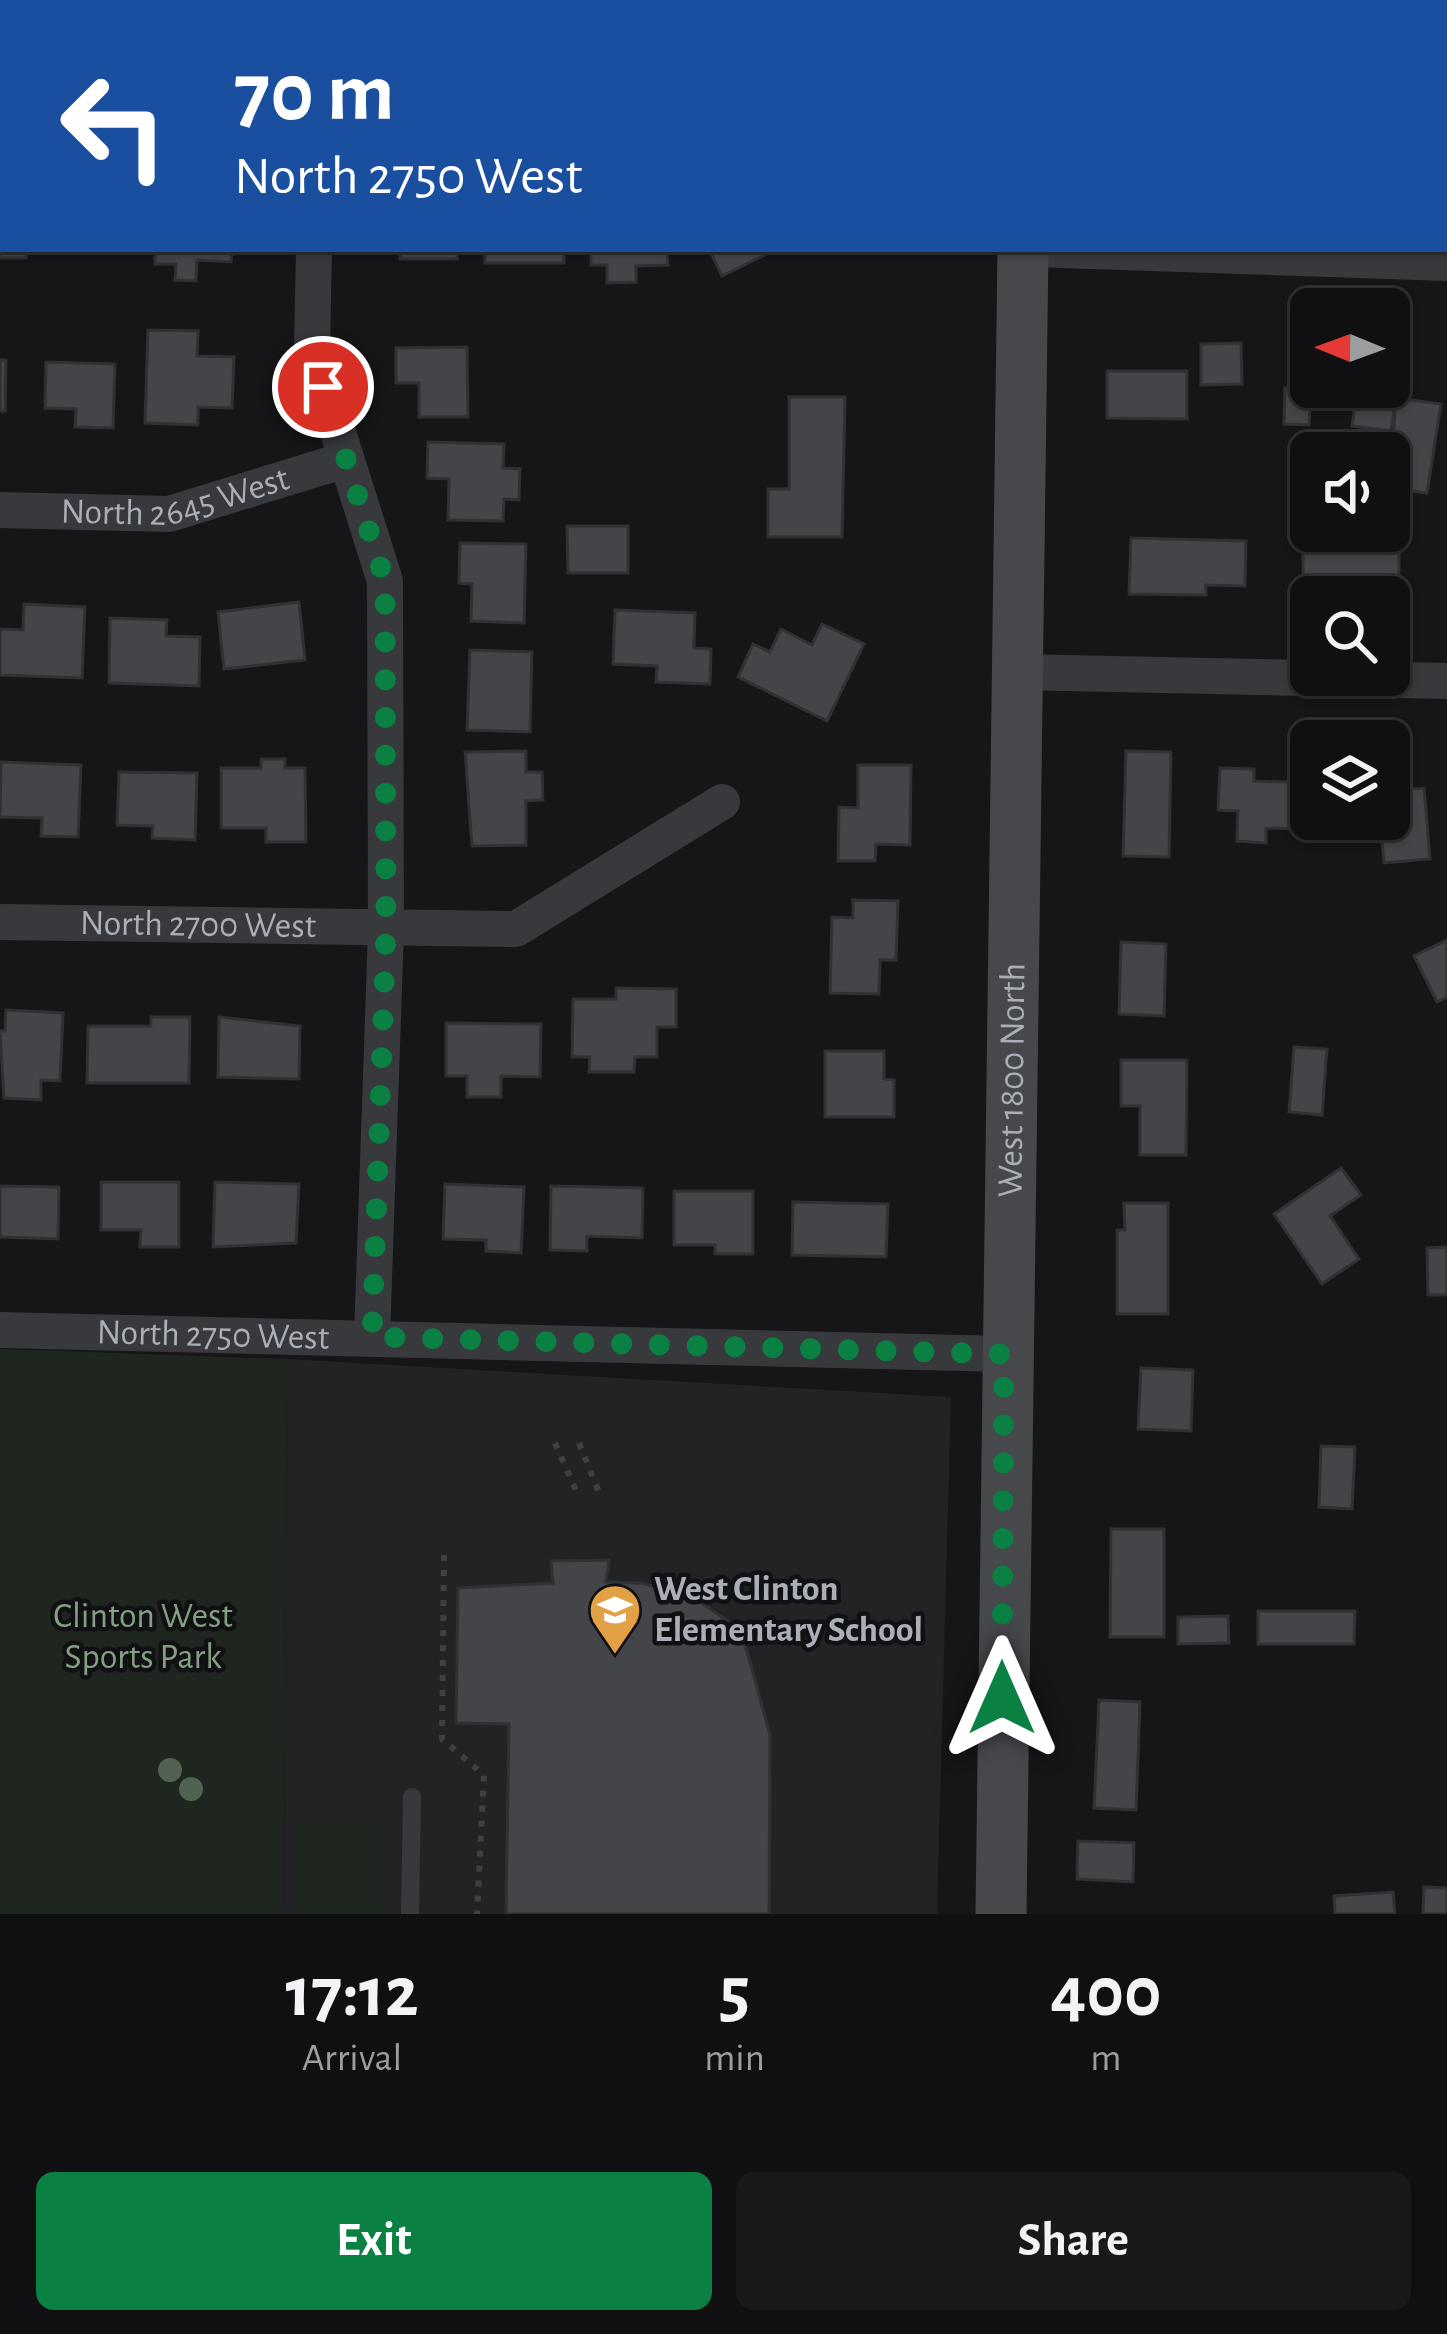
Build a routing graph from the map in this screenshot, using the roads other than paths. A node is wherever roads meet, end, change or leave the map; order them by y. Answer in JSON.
{"nodes":[{"id":1,"x":314,"y":252,"type":"edge"},
{"id":2,"x":1027,"y":252,"type":"edge"},
{"id":3,"x":1124,"y":252,"type":"edge"},
{"id":4,"x":1447,"y":262,"type":"edge"},
{"id":5,"x":346,"y":460,"type":"junction"},
{"id":6,"x":0,"y":510,"type":"edge"},
{"id":7,"x":1016,"y":672,"type":"junction"},
{"id":8,"x":1447,"y":681,"type":"edge"},
{"id":9,"x":722,"y":802,"type":"dead end"},
{"id":10,"x":0,"y":922,"type":"edge"},
{"id":11,"x":386,"y":931,"type":"junction"},
{"id":12,"x":0,"y":1330,"type":"edge"},
{"id":13,"x":372,"y":1337,"type":"junction"},
{"id":14,"x":1004,"y":1354,"type":"junction"},
{"id":15,"x":412,"y":1797,"type":"dead end"},
{"id":16,"x":410,"y":1914,"type":"edge"},
{"id":17,"x":1001,"y":1914,"type":"edge"}],
"edges":[{"from":1,"to":5,"type":"street"},
{"from":2,"to":7,"type":"main road","name":"West 1800 North"},
{"from":3,"to":4,"type":"street"},
{"from":5,"to":6,"type":"street","name":"North 2645 West"},
{"from":5,"to":11,"type":"street"},
{"from":7,"to":8,"type":"street"},
{"from":7,"to":14,"type":"main road","name":"West 1800 North"},
{"from":9,"to":11,"type":"street","name":"North 2700 West"},
{"from":10,"to":11,"type":"street","name":"North 2700 West"},
{"from":11,"to":13,"type":"street"},
{"from":12,"to":13,"type":"street","name":"North 2750 West"},
{"from":13,"to":14,"type":"street","name":"North 2750 West"},
{"from":14,"to":17,"type":"main road","name":"West 1800 North"},
{"from":15,"to":16,"type":"lane"}]}
